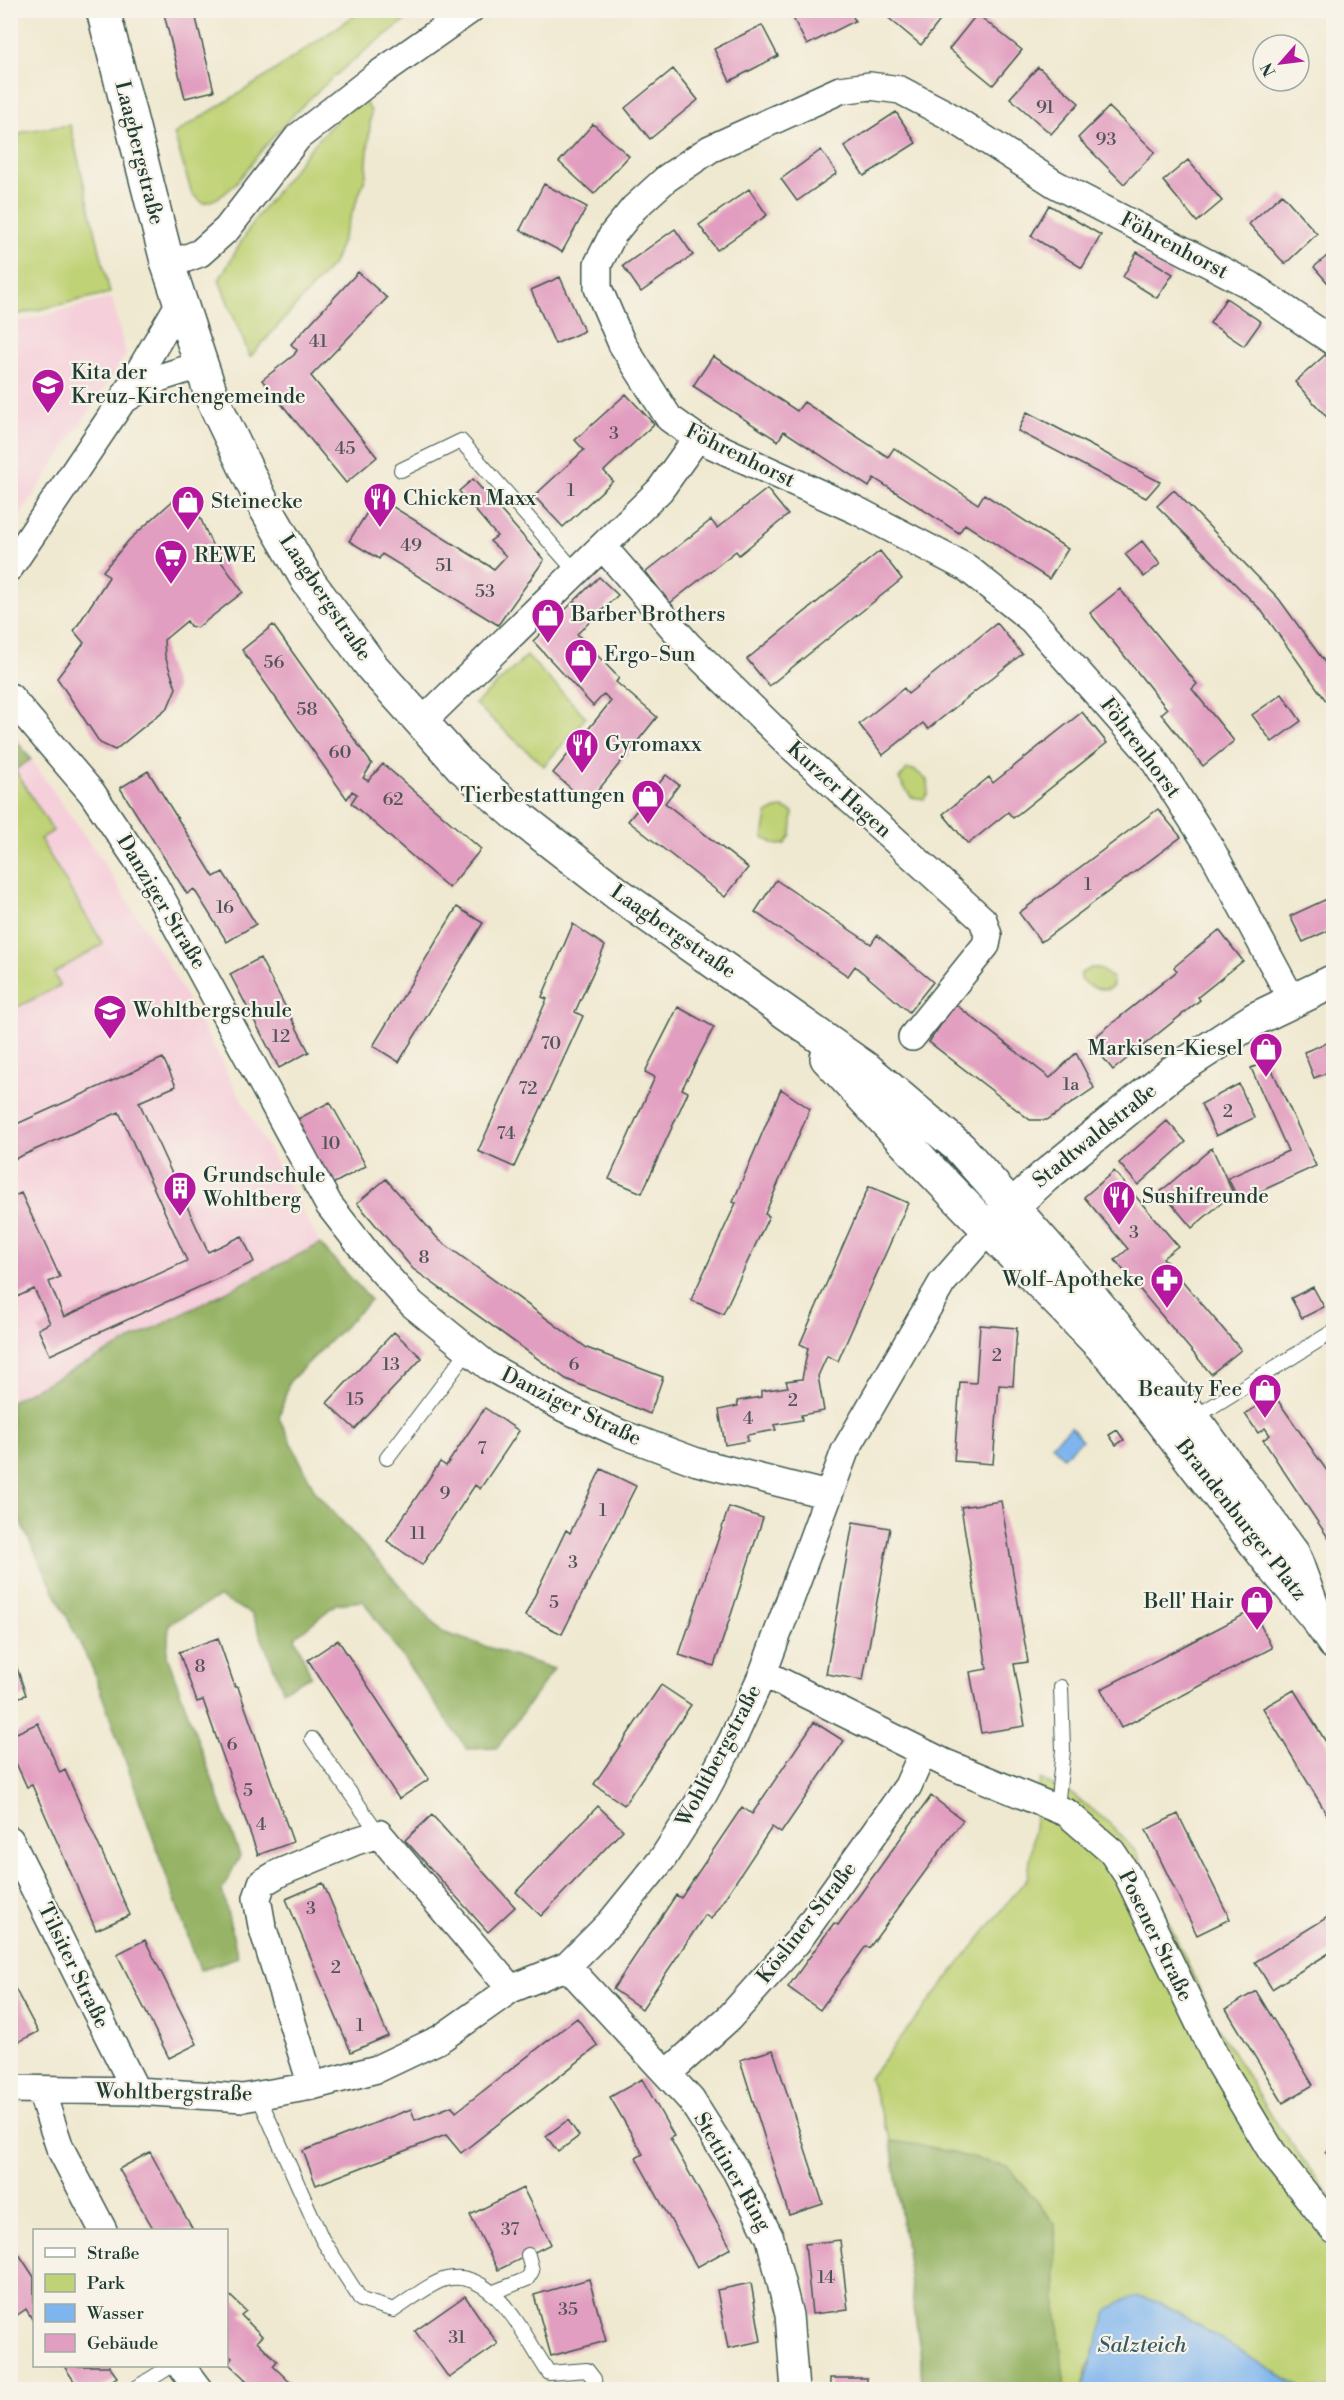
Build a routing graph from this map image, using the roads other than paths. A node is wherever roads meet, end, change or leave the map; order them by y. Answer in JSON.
{"nodes":[{"id":1,"x":103,"y":10,"type":"edge"},
{"id":2,"x":470,"y":10,"type":"edge"},
{"id":3,"x":168,"y":265,"type":"junction"},
{"id":4,"x":180,"y":303,"type":"junction"},
{"id":5,"x":1334,"y":342,"type":"edge"},
{"id":6,"x":200,"y":365,"type":"junction"},
{"id":7,"x":122,"y":401,"type":"junction"},
{"id":8,"x":697,"y":438,"type":"junction"},
{"id":9,"x":401,"y":470,"type":"dead end"},
{"id":10,"x":603,"y":548,"type":"junction"},
{"id":11,"x":10,"y":567,"type":"edge"},
{"id":12,"x":576,"y":572,"type":"junction"},
{"id":13,"x":10,"y":697,"type":"edge"},
{"id":14,"x":422,"y":723,"type":"junction"},
{"id":15,"x":1334,"y":981,"type":"edge"},
{"id":16,"x":1292,"y":1000,"type":"junction"},
{"id":17,"x":793,"y":1018,"type":"junction"},
{"id":18,"x":912,"y":1037,"type":"dead end"},
{"id":19,"x":1012,"y":1206,"type":"junction"},
{"id":20,"x":989,"y":1229,"type":"junction"},
{"id":21,"x":1334,"y":1331,"type":"edge"},
{"id":22,"x":468,"y":1351,"type":"junction"},
{"id":23,"x":1183,"y":1426,"type":"junction"},
{"id":24,"x":387,"y":1458,"type":"dead end"},
{"id":25,"x":828,"y":1495,"type":"junction"},
{"id":26,"x":1325,"y":1630,"type":"edge"},
{"id":27,"x":763,"y":1673,"type":"junction"},
{"id":28,"x":1061,"y":1687,"type":"dead end"},
{"id":29,"x":312,"y":1739,"type":"dead end"},
{"id":30,"x":923,"y":1752,"type":"junction"},
{"id":31,"x":1057,"y":1808,"type":"junction"},
{"id":32,"x":379,"y":1834,"type":"junction"},
{"id":33,"x":10,"y":1840,"type":"edge"},
{"id":34,"x":567,"y":1966,"type":"junction"},
{"id":35,"x":511,"y":1989,"type":"junction"},
{"id":36,"x":667,"y":2074,"type":"junction"},
{"id":37,"x":312,"y":2086,"type":"junction"},
{"id":38,"x":10,"y":2089,"type":"edge"},
{"id":39,"x":41,"y":2091,"type":"junction"},
{"id":40,"x":136,"y":2091,"type":"junction"},
{"id":41,"x":258,"y":2095,"type":"junction"},
{"id":42,"x":102,"y":2229,"type":"edge"},
{"id":43,"x":1334,"y":2230,"type":"edge"},
{"id":44,"x":528,"y":2255,"type":"dead end"},
{"id":45,"x":494,"y":2292,"type":"junction"},
{"id":46,"x":169,"y":2367,"type":"edge"},
{"id":47,"x":182,"y":2367,"type":"edge"},
{"id":48,"x":133,"y":2390,"type":"edge"},
{"id":49,"x":200,"y":2390,"type":"edge"},
{"id":50,"x":595,"y":2390,"type":"edge"},
{"id":51,"x":795,"y":2390,"type":"edge"}],
"edges":[{"from":1,"to":3,"type":"street","name":"Laagbergstraße"},
{"from":2,"to":3,"type":"street"},
{"from":3,"to":4,"type":"street","name":"Laagbergstraße"},
{"from":4,"to":6,"type":"street","name":"Laagbergstraße"},
{"from":4,"to":7,"type":"street"},
{"from":5,"to":8,"type":"street","name":"Föhrenhorst"},
{"from":6,"to":7,"type":"street"},
{"from":6,"to":14,"type":"street","name":"Laagbergstraße"},
{"from":7,"to":11,"type":"street"},
{"from":8,"to":10,"type":"street"},
{"from":8,"to":16,"type":"street","name":"Föhrenhorst"},
{"from":9,"to":12,"type":"lane"},
{"from":10,"to":12,"type":"street"},
{"from":10,"to":18,"type":"street","name":"Kurzer Hagen"},
{"from":12,"to":14,"type":"street"},
{"from":13,"to":22,"type":"street","name":"Danziger Straße"},
{"from":14,"to":17,"type":"street","name":"Laagbergstraße"},
{"from":15,"to":16,"type":"street","name":"Stadtwaldstraße"},
{"from":16,"to":19,"type":"street","name":"Stadtwaldstraße"},
{"from":17,"to":19,"type":"street","name":"Laagbergstraße"},
{"from":17,"to":20,"type":"street","name":"Laagbergstraße"},
{"from":19,"to":20,"type":"street","name":"Stadtwaldstraße"},
{"from":19,"to":23,"type":"street","name":"Brandenburger Platz"},
{"from":20,"to":23,"type":"street","name":"Brandenburger Platz"},
{"from":20,"to":25,"type":"street","name":"Wohltbergstraße"},
{"from":21,"to":23,"type":"lane"},
{"from":22,"to":24,"type":"lane"},
{"from":22,"to":25,"type":"street","name":"Danziger Straße"},
{"from":23,"to":26,"type":"street","name":"Brandenburger Platz"},
{"from":25,"to":27,"type":"street","name":"Wohltbergstraße"},
{"from":27,"to":30,"type":"street","name":"Posener Straße"},
{"from":27,"to":34,"type":"street","name":"Wohltbergstraße"},
{"from":28,"to":31,"type":"lane"},
{"from":29,"to":32,"type":"lane"},
{"from":30,"to":31,"type":"street","name":"Posener Straße"},
{"from":30,"to":36,"type":"street","name":"Kösliner Straße"},
{"from":31,"to":43,"type":"street","name":"Posener Straße"},
{"from":32,"to":35,"type":"street"},
{"from":32,"to":37,"type":"street"},
{"from":33,"to":40,"type":"street","name":"Tilsiter Straße"},
{"from":34,"to":35,"type":"street","name":"Wohltbergstraße"},
{"from":34,"to":36,"type":"street","name":"Stettiner Ring"},
{"from":35,"to":37,"type":"street","name":"Wohltbergstraße"},
{"from":36,"to":51,"type":"street","name":"Stettiner Ring"},
{"from":37,"to":41,"type":"street","name":"Wohltbergstraße"},
{"from":38,"to":39,"type":"street","name":"Wohltbergstraße"},
{"from":39,"to":40,"type":"street","name":"Wohltbergstraße"},
{"from":39,"to":42,"type":"street"},
{"from":40,"to":41,"type":"street","name":"Wohltbergstraße"},
{"from":41,"to":45,"type":"lane"},
{"from":44,"to":45,"type":"lane"},
{"from":45,"to":50,"type":"lane"},
{"from":46,"to":48,"type":"lane"},
{"from":47,"to":49,"type":"street"}]}
